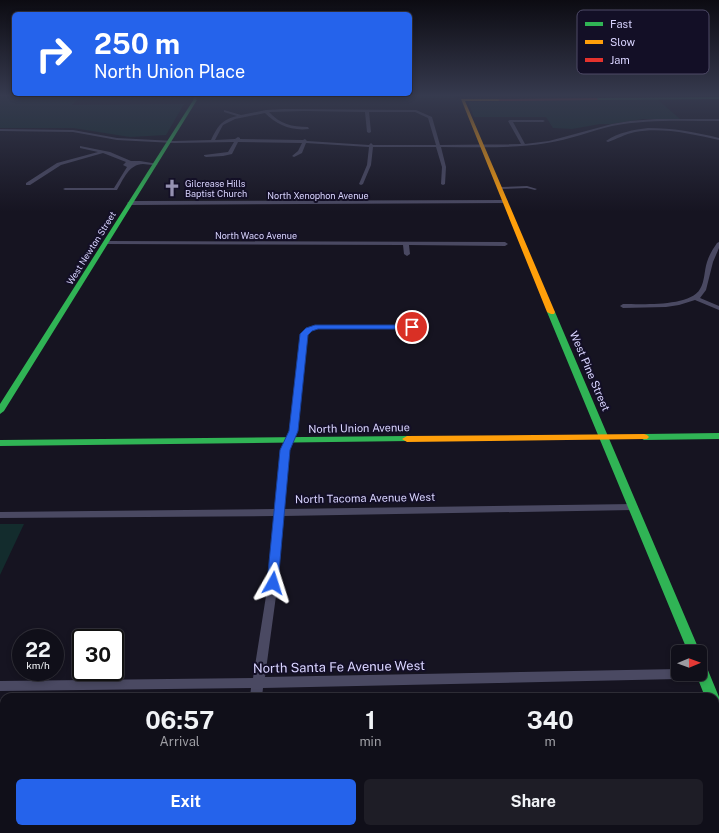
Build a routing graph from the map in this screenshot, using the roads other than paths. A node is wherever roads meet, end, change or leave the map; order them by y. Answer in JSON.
{"nodes":[{"id":1,"x":93,"y":134,"type":"edge"},
{"id":2,"x":174,"y":134,"type":"edge"},
{"id":3,"x":216,"y":134,"type":"edge"},
{"id":4,"x":435,"y":134,"type":"edge"},
{"id":5,"x":477,"y":134,"type":"edge"},
{"id":6,"x":518,"y":134,"type":"edge"},
{"id":7,"x":582,"y":134,"type":"edge"},
{"id":8,"x":628,"y":134,"type":"edge"},
{"id":9,"x":701,"y":134,"type":"edge"},
{"id":10,"x":171,"y":139,"type":"junction"},
{"id":11,"x":214,"y":139,"type":"junction"},
{"id":12,"x":238,"y":139,"type":"junction"},
{"id":13,"x":719,"y":139,"type":"edge"},
{"id":14,"x":304,"y":140,"type":"junction"},
{"id":15,"x":608,"y":141,"type":"dead end"},
{"id":16,"x":371,"y":145,"type":"junction"},
{"id":17,"x":482,"y":145,"type":"junction"},
{"id":18,"x":524,"y":145,"type":"junction"},
{"id":19,"x":438,"y":146,"type":"junction"},
{"id":20,"x":81,"y":147,"type":"dead end"},
{"id":21,"x":102,"y":152,"type":"junction"},
{"id":22,"x":206,"y":156,"type":"dead end"},
{"id":23,"x":294,"y":156,"type":"dead end"},
{"id":24,"x":130,"y":164,"type":"junction"},
{"id":25,"x":156,"y":164,"type":"junction"},
{"id":26,"x":28,"y":184,"type":"dead end"},
{"id":27,"x":361,"y":184,"type":"dead end"},
{"id":28,"x":443,"y":184,"type":"dead end"},
{"id":29,"x":500,"y":188,"type":"junction"},
{"id":30,"x":65,"y":189,"type":"dead end"},
{"id":31,"x":506,"y":202,"type":"junction"},
{"id":32,"x":130,"y":203,"type":"junction"},
{"id":33,"x":106,"y":243,"type":"junction"},
{"id":34,"x":406,"y":244,"type":"junction"},
{"id":35,"x":505,"y":244,"type":"dead end"},
{"id":36,"x":718,"y":247,"type":"edge"},
{"id":37,"x":407,"y":254,"type":"dead end"},
{"id":38,"x":696,"y":298,"type":"junction"},
{"id":39,"x":623,"y":306,"type":"dead end"},
{"id":40,"x":719,"y":308,"type":"edge"},
{"id":41,"x":412,"y":327,"type":"dead end"},
{"id":42,"x":0,"y":411,"type":"edge"},
{"id":43,"x":719,"y":436,"type":"edge"},
{"id":44,"x":604,"y":437,"type":"junction"},
{"id":45,"x":289,"y":441,"type":"junction"},
{"id":46,"x":0,"y":443,"type":"edge"},
{"id":47,"x":633,"y":507,"type":"junction"},
{"id":48,"x":279,"y":511,"type":"junction"},
{"id":49,"x":0,"y":515,"type":"edge"},
{"id":50,"x":691,"y":645,"type":"edge"},
{"id":51,"x":671,"y":674,"type":"edge"},
{"id":52,"x":705,"y":681,"type":"edge"},
{"id":53,"x":258,"y":683,"type":"junction"},
{"id":54,"x":0,"y":686,"type":"edge"},
{"id":55,"x":257,"y":693,"type":"edge"},
{"id":56,"x":710,"y":693,"type":"edge"}],
"edges":[{"from":1,"to":10,"type":"street"},
{"from":2,"to":10,"type":"street","name":"West Newton Street"},
{"from":3,"to":11,"type":"street"},
{"from":4,"to":19,"type":"street"},
{"from":5,"to":17,"type":"street","name":"West Pine Street"},
{"from":6,"to":18,"type":"street"},
{"from":7,"to":18,"type":"street"},
{"from":8,"to":15,"type":"street"},
{"from":9,"to":13,"type":"street"},
{"from":10,"to":11,"type":"street"},
{"from":10,"to":25,"type":"street","name":"West Newton Street"},
{"from":11,"to":12,"type":"street"},
{"from":12,"to":14,"type":"street"},
{"from":12,"to":22,"type":"street"},
{"from":14,"to":16,"type":"street"},
{"from":14,"to":23,"type":"street"},
{"from":16,"to":19,"type":"street"},
{"from":16,"to":27,"type":"street"},
{"from":17,"to":18,"type":"street"},
{"from":17,"to":19,"type":"street"},
{"from":17,"to":29,"type":"street","name":"West Pine Street"},
{"from":19,"to":28,"type":"street"},
{"from":20,"to":21,"type":"street"},
{"from":21,"to":24,"type":"street"},
{"from":21,"to":26,"type":"street"},
{"from":24,"to":25,"type":"street"},
{"from":24,"to":30,"type":"street"},
{"from":25,"to":32,"type":"street","name":"West Newton Street"},
{"from":29,"to":29,"type":"street"},
{"from":29,"to":31,"type":"street","name":"West Pine Street"},
{"from":31,"to":32,"type":"street","name":"North Xenophon Avenue"},
{"from":31,"to":44,"type":"street","name":"West Pine Street"},
{"from":32,"to":33,"type":"street","name":"West Newton Street"},
{"from":33,"to":34,"type":"street","name":"North Waco Avenue"},
{"from":33,"to":42,"type":"street","name":"West Newton Street"},
{"from":34,"to":35,"type":"street","name":"North Waco Avenue"},
{"from":34,"to":37,"type":"street"},
{"from":36,"to":38,"type":"street"},
{"from":38,"to":39,"type":"street"},
{"from":38,"to":40,"type":"street"},
{"from":41,"to":45,"type":"street"},
{"from":43,"to":44,"type":"street","name":"North Union Avenue"},
{"from":44,"to":45,"type":"street","name":"North Union Avenue"},
{"from":44,"to":47,"type":"street","name":"West Pine Street"},
{"from":45,"to":46,"type":"street","name":"North Union Avenue"},
{"from":45,"to":48,"type":"street"},
{"from":47,"to":48,"type":"street","name":"North Tacoma Avenue West"},
{"from":47,"to":50,"type":"street","name":"West Pine Street"},
{"from":48,"to":49,"type":"street","name":"North Tacoma Avenue West"},
{"from":48,"to":53,"type":"street"},
{"from":51,"to":53,"type":"street","name":"North Santa Fe Avenue West"},
{"from":52,"to":56,"type":"street"},
{"from":53,"to":54,"type":"street","name":"North Santa Fe Avenue West"},
{"from":53,"to":55,"type":"street"}]}
